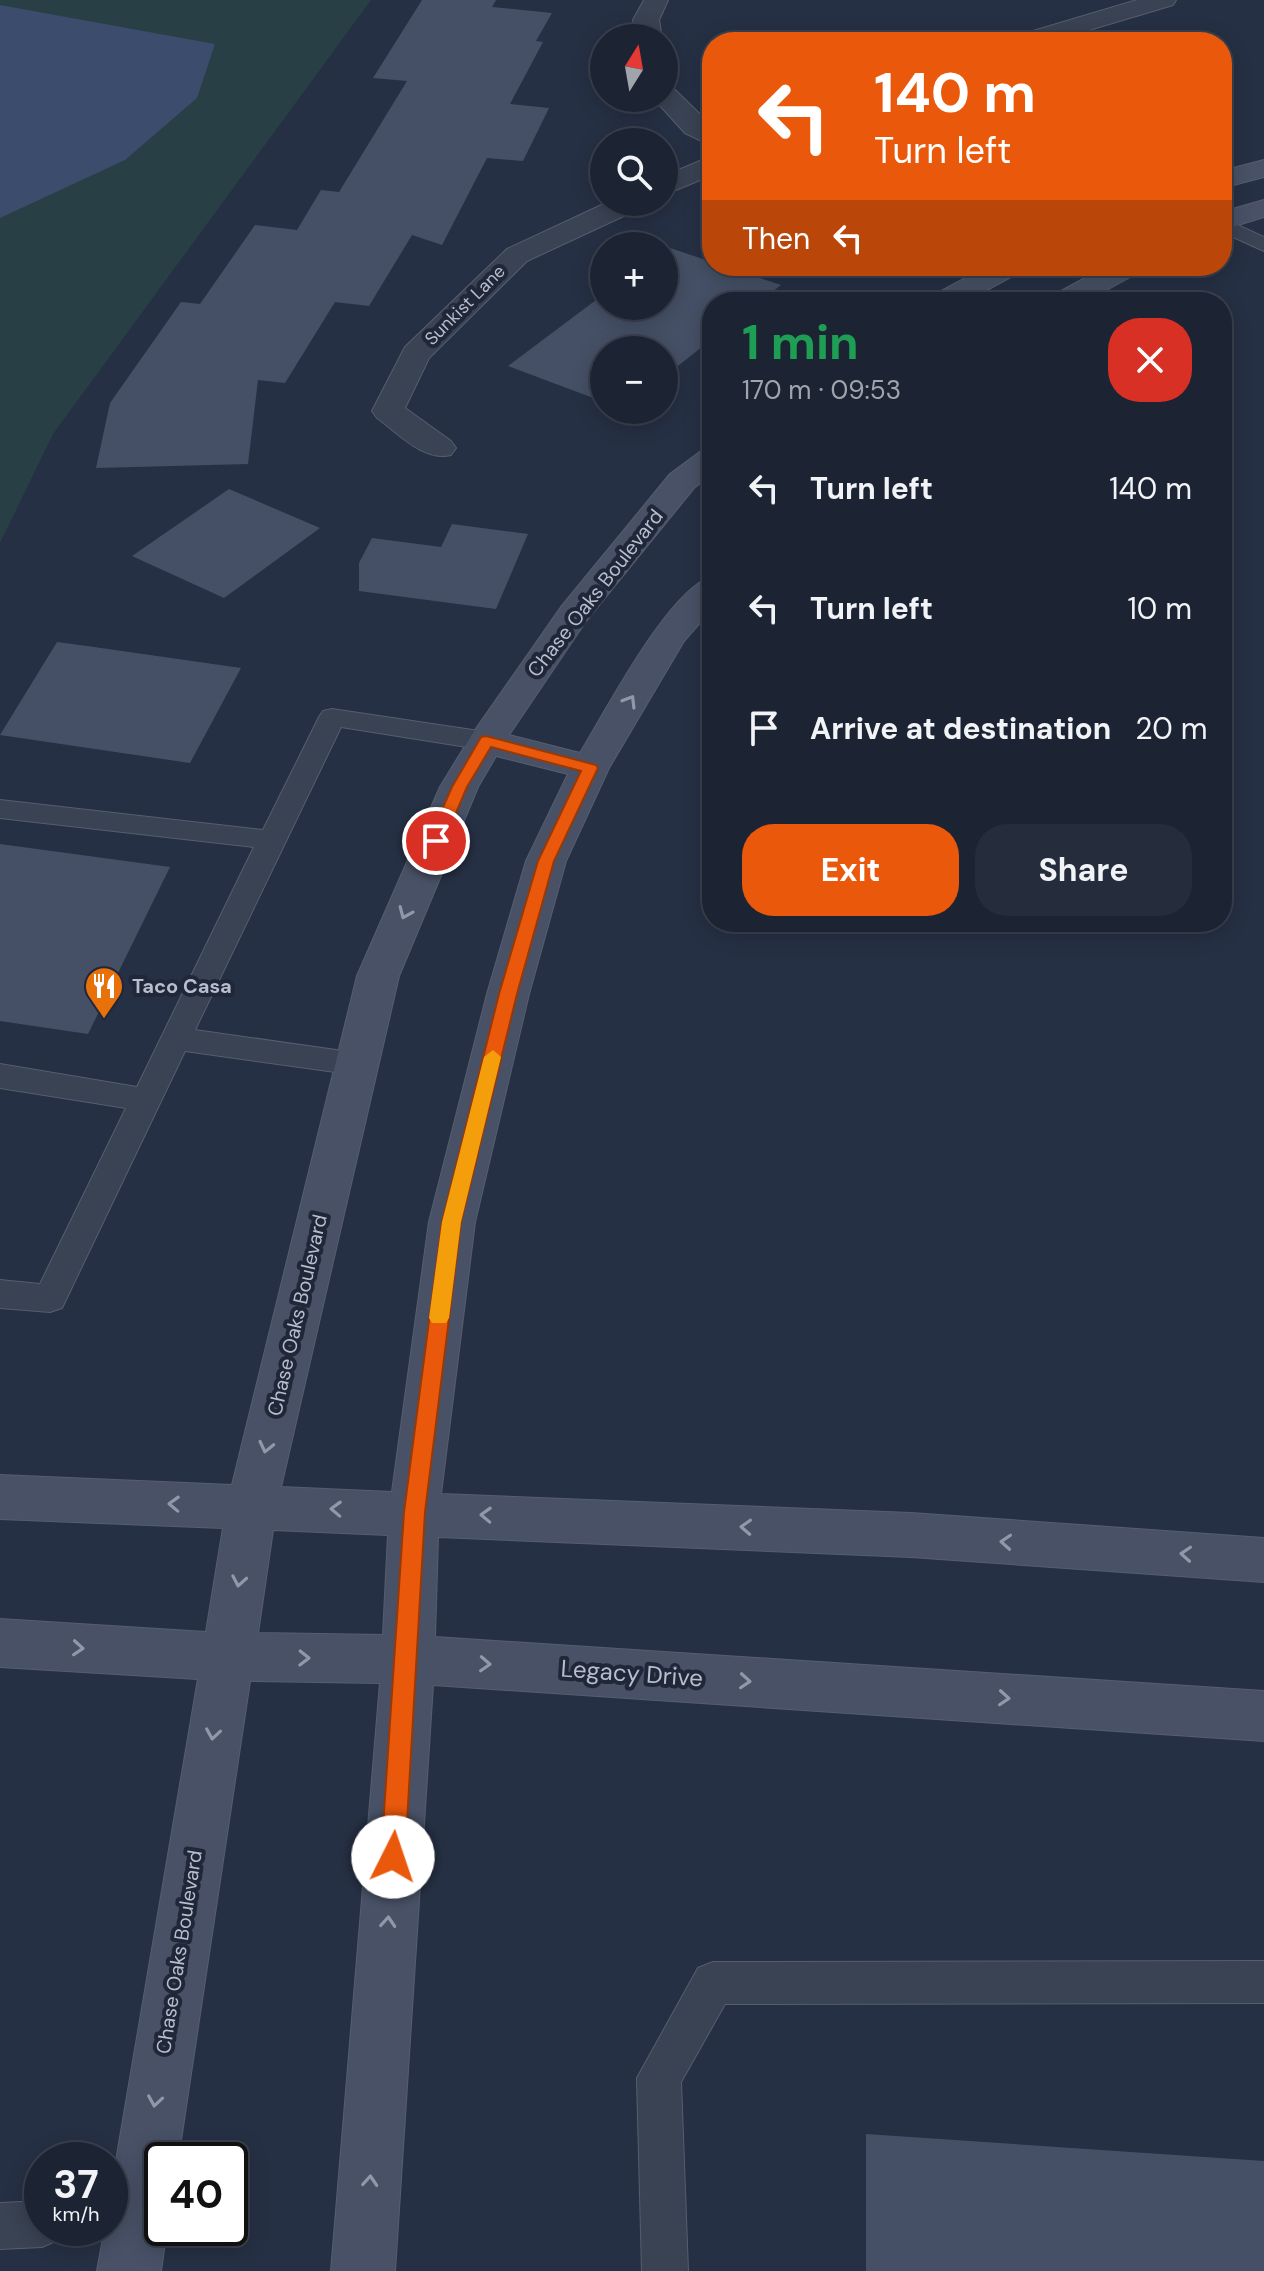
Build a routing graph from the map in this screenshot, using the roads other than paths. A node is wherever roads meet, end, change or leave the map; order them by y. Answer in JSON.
{"nodes":[{"id":1,"x":656,"y":0,"type":"edge"},
{"id":2,"x":1164,"y":0,"type":"edge"},
{"id":3,"x":647,"y":24,"type":"edge"},
{"id":4,"x":1056,"y":32,"type":"edge"},
{"id":5,"x":678,"y":109,"type":"edge"},
{"id":6,"x":702,"y":132,"type":"edge"},
{"id":7,"x":1264,"y":168,"type":"edge"},
{"id":8,"x":702,"y":169,"type":"edge"},
{"id":9,"x":1232,"y":177,"type":"edge"},
{"id":10,"x":678,"y":180,"type":"edge"},
{"id":11,"x":1264,"y":208,"type":"edge"},
{"id":12,"x":601,"y":216,"type":"edge"},
{"id":13,"x":1232,"y":219,"type":"edge"},
{"id":14,"x":1232,"y":228,"type":"edge"},
{"id":15,"x":1264,"y":245,"type":"edge"},
{"id":16,"x":991,"y":276,"type":"edge"},
{"id":17,"x":1111,"y":276,"type":"edge"},
{"id":18,"x":962,"y":292,"type":"edge"},
{"id":19,"x":1081,"y":292,"type":"edge"},
{"id":20,"x":440,"y":448,"type":"dead end"},
{"id":21,"x":702,"y":466,"type":"edge"},
{"id":22,"x":702,"y":598,"type":"edge"},
{"id":23,"x":486,"y":741,"type":"junction"},
{"id":24,"x":590,"y":768,"type":"junction"},
{"id":25,"x":0,"y":809,"type":"edge"},
{"id":26,"x":272,"y":840,"type":"junction"},
{"id":27,"x":176,"y":1039,"type":"junction"},
{"id":28,"x":357,"y":1064,"type":"junction"},
{"id":29,"x":0,"y":1076,"type":"edge"},
{"id":30,"x":147,"y":1100,"type":"junction"},
{"id":31,"x":0,"y":1294,"type":"edge"},
{"id":32,"x":0,"y":1497,"type":"edge"},
{"id":33,"x":252,"y":1506,"type":"junction"},
{"id":34,"x":414,"y":1512,"type":"junction"},
{"id":35,"x":1264,"y":1560,"type":"edge"},
{"id":36,"x":0,"y":1643,"type":"edge"},
{"id":37,"x":226,"y":1657,"type":"junction"},
{"id":38,"x":408,"y":1659,"type":"junction"},
{"id":39,"x":1264,"y":1716,"type":"edge"},
{"id":40,"x":1264,"y":1982,"type":"edge"},
{"id":41,"x":128,"y":2189,"type":"edge"},
{"id":42,"x":24,"y":2225,"type":"edge"},
{"id":43,"x":0,"y":2226,"type":"edge"},
{"id":44,"x":127,"y":2246,"type":"edge"},
{"id":45,"x":129,"y":2271,"type":"edge"},
{"id":46,"x":363,"y":2271,"type":"edge"},
{"id":47,"x":665,"y":2271,"type":"edge"}],
"edges":[{"from":1,"to":3,"type":"street"},
{"from":2,"to":4,"type":"street"},
{"from":5,"to":6,"type":"street"},
{"from":7,"to":9,"type":"street"},
{"from":8,"to":10,"type":"street"},
{"from":11,"to":13,"type":"street"},
{"from":12,"to":20,"type":"street","name":"Sunkist Lane"},
{"from":14,"to":15,"type":"lane"},
{"from":16,"to":18,"type":"street"},
{"from":17,"to":19,"type":"street"},
{"from":21,"to":23,"type":"street","name":"Chase Oaks Boulevard"},
{"from":24,"to":22,"type":"street","one_way":true},
{"from":23,"to":24,"type":"street"},
{"from":23,"to":26,"type":"lane"},
{"from":23,"to":28,"type":"street","name":"Chase Oaks Boulevard","one_way":true},
{"from":24,"to":34,"type":"street"},
{"from":25,"to":26,"type":"lane"},
{"from":26,"to":27,"type":"lane"},
{"from":27,"to":28,"type":"lane"},
{"from":27,"to":30,"type":"lane"},
{"from":28,"to":33,"type":"street","name":"Chase Oaks Boulevard","one_way":true},
{"from":29,"to":30,"type":"lane"},
{"from":30,"to":31,"type":"lane"},
{"from":33,"to":32,"type":"street","one_way":true},
{"from":34,"to":33,"type":"street","one_way":true},
{"from":33,"to":37,"type":"street","name":"Chase Oaks Boulevard","one_way":true},
{"from":35,"to":34,"type":"street","one_way":true},
{"from":34,"to":38,"type":"street"},
{"from":36,"to":37,"type":"street","name":"Legacy Drive","one_way":true},
{"from":37,"to":38,"type":"street","name":"Legacy Drive","one_way":true},
{"from":37,"to":41,"type":"street","name":"Chase Oaks Boulevard","one_way":true},
{"from":38,"to":39,"type":"street","name":"Legacy Drive","one_way":true},
{"from":46,"to":38,"type":"street","one_way":true},
{"from":40,"to":47,"type":"lane"},
{"from":42,"to":43,"type":"lane"},
{"from":44,"to":45,"type":"street","name":"Chase Oaks Boulevard"}]}
